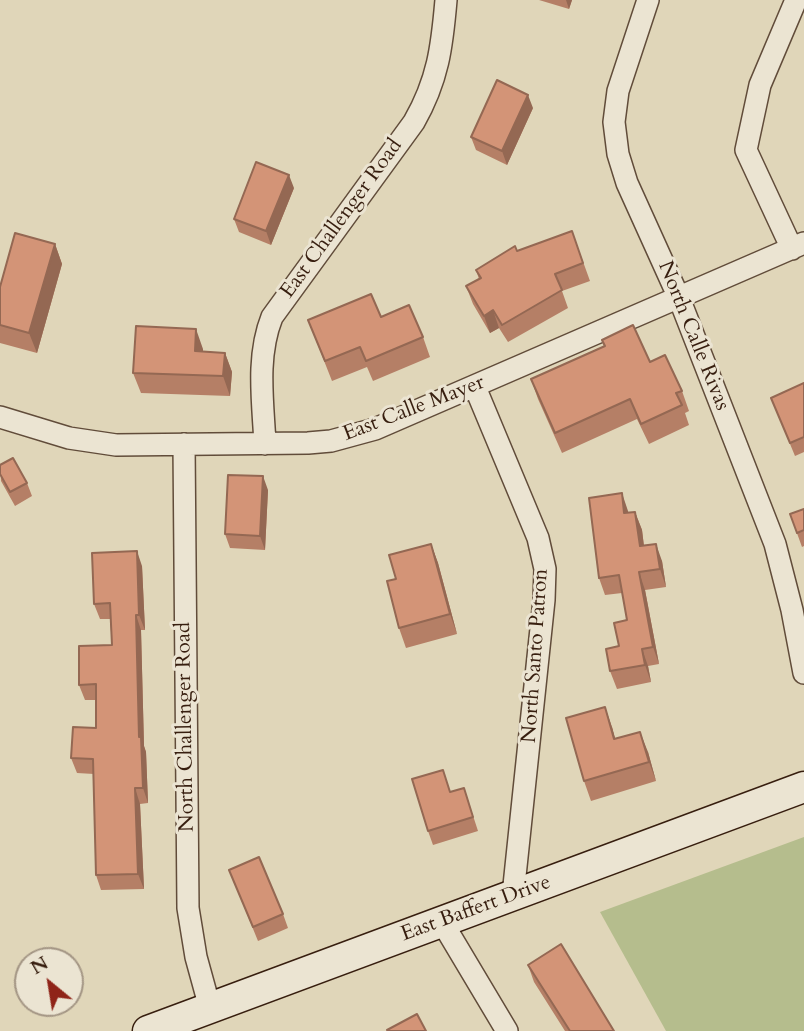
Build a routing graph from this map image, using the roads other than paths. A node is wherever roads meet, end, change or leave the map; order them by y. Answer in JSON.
{"nodes":[{"id":1,"x":446,"y":0,"type":"edge"},
{"id":2,"x":648,"y":0,"type":"edge"},
{"id":3,"x":796,"y":0,"type":"edge"},
{"id":4,"x":798,"y":246,"type":"edge"},
{"id":5,"x":679,"y":298,"type":"junction"},
{"id":6,"x":475,"y":387,"type":"junction"},
{"id":7,"x":0,"y":417,"type":"edge"},
{"id":8,"x":184,"y":444,"type":"junction"},
{"id":9,"x":265,"y":444,"type":"junction"},
{"id":10,"x":804,"y":673,"type":"edge"},
{"id":11,"x":804,"y":787,"type":"edge"},
{"id":12,"x":513,"y":895,"type":"junction"},
{"id":13,"x":442,"y":922,"type":"junction"},
{"id":14,"x":211,"y":1008,"type":"junction"},
{"id":15,"x":148,"y":1031,"type":"edge"},
{"id":16,"x":507,"y":1031,"type":"edge"}],
"edges":[{"from":1,"to":9,"type":"street","name":"East Challenger Road"},
{"from":2,"to":5,"type":"street","name":"North Calle Rivas"},
{"from":3,"to":4,"type":"street"},
{"from":4,"to":5,"type":"street","name":"East Calle Mayer"},
{"from":5,"to":6,"type":"street","name":"East Calle Mayer"},
{"from":5,"to":10,"type":"street","name":"North Calle Rivas"},
{"from":6,"to":9,"type":"street","name":"East Calle Mayer"},
{"from":6,"to":12,"type":"street","name":"North Santo Patron"},
{"from":7,"to":8,"type":"street","name":"East Calle Mayer"},
{"from":8,"to":9,"type":"street","name":"East Calle Mayer"},
{"from":8,"to":14,"type":"street","name":"North Challenger Road"},
{"from":11,"to":12,"type":"street","name":"East Baffert Drive"},
{"from":12,"to":13,"type":"street","name":"East Baffert Drive"},
{"from":13,"to":14,"type":"street","name":"East Baffert Drive"},
{"from":13,"to":16,"type":"street"},
{"from":14,"to":15,"type":"street","name":"East Baffert Drive"}]}
